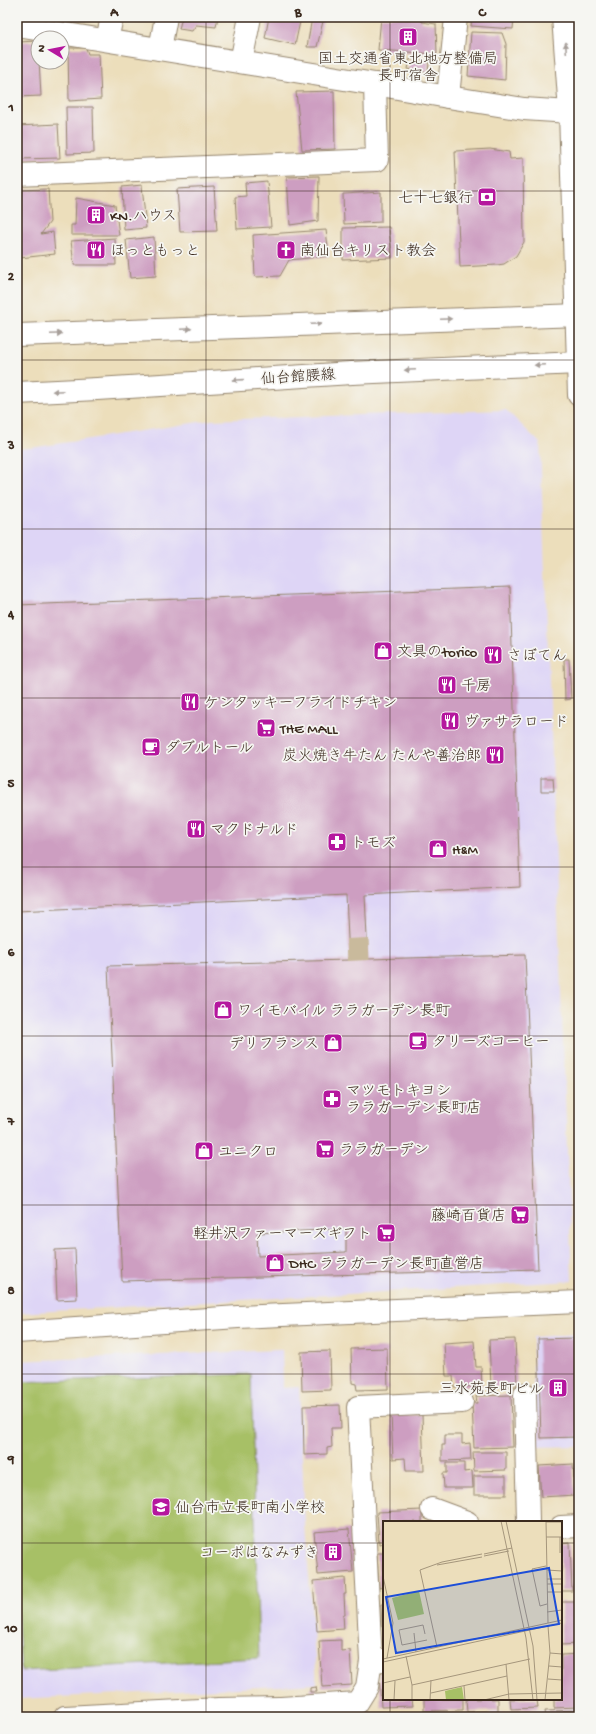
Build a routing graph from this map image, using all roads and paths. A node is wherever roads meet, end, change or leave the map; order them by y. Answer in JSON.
{"nodes":[{"id":1,"x":112,"y":17,"type":"edge"},
{"id":2,"x":166,"y":17,"type":"edge"},
{"id":3,"x":250,"y":17,"type":"edge"},
{"id":4,"x":456,"y":17,"type":"edge"},
{"id":5,"x":563,"y":17,"type":"edge"},
{"id":6,"x":21,"y":23,"type":"edge"},
{"id":7,"x":107,"y":40,"type":"junction"},
{"id":8,"x":160,"y":49,"type":"junction"},
{"id":9,"x":241,"y":62,"type":"junction"},
{"id":10,"x":375,"y":84,"type":"junction"},
{"id":11,"x":448,"y":98,"type":"junction"},
{"id":12,"x":570,"y":112,"type":"junction"},
{"id":13,"x":17,"y":175,"type":"edge"},
{"id":14,"x":578,"y":315,"type":"edge"},
{"id":15,"x":17,"y":335,"type":"edge"},
{"id":16,"x":578,"y":363,"type":"edge"},
{"id":17,"x":17,"y":393,"type":"edge"},
{"id":18,"x":579,"y":395,"type":"edge"},
{"id":19,"x":579,"y":1302,"type":"edge"},
{"id":20,"x":17,"y":1332,"type":"edge"},
{"id":21,"x":525,"y":1394,"type":"dead end"},
{"id":22,"x":462,"y":1402,"type":"dead end"},
{"id":23,"x":432,"y":1509,"type":"dead end"},
{"id":24,"x":464,"y":1521,"type":"edge"},
{"id":25,"x":528,"y":1521,"type":"edge"},
{"id":26,"x":579,"y":1526,"type":"edge"},
{"id":27,"x":562,"y":1527,"type":"edge"},
{"id":28,"x":378,"y":1660,"type":"edge"},
{"id":29,"x":289,"y":1712,"type":"edge"},
{"id":30,"x":218,"y":1713,"type":"edge"},
{"id":31,"x":65,"y":1717,"type":"edge"}],
"edges":[{"from":1,"to":7,"type":"street"},
{"from":2,"to":8,"type":"street"},
{"from":3,"to":9,"type":"street"},
{"from":4,"to":11,"type":"street"},
{"from":12,"to":5,"type":"street","one_way":true},
{"from":6,"to":7,"type":"street"},
{"from":7,"to":8,"type":"street"},
{"from":8,"to":9,"type":"street"},
{"from":9,"to":10,"type":"street"},
{"from":10,"to":11,"type":"street"},
{"from":10,"to":13,"type":"street"},
{"from":11,"to":12,"type":"street"},
{"from":12,"to":14,"type":"street"},
{"from":15,"to":14,"type":"street","one_way":true},
{"from":14,"to":16,"type":"street"},
{"from":16,"to":17,"type":"street","name":"仙台館腰線","one_way":true},
{"from":16,"to":18,"type":"street"},
{"from":19,"to":20,"type":"street"},
{"from":21,"to":25,"type":"street"},
{"from":22,"to":28,"type":"street"},
{"from":23,"to":24,"type":"street"},
{"from":26,"to":27,"type":"street"},
{"from":28,"to":29,"type":"street"},
{"from":29,"to":30,"type":"street"},
{"from":30,"to":31,"type":"street"}]}
